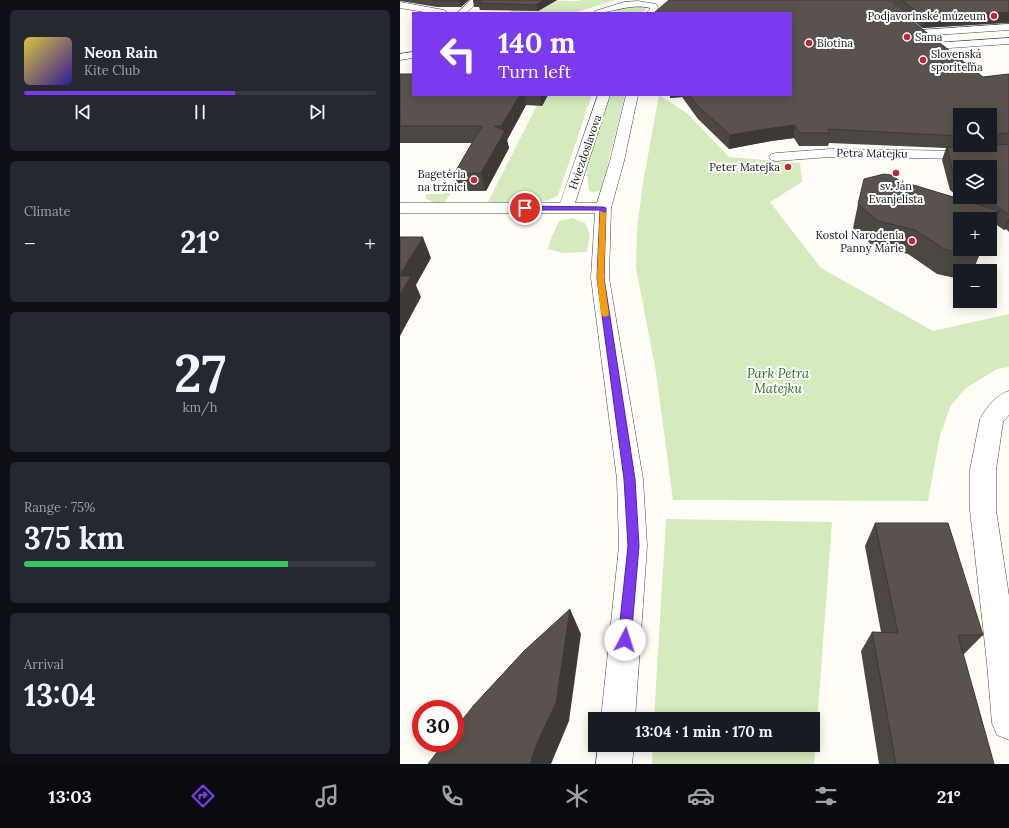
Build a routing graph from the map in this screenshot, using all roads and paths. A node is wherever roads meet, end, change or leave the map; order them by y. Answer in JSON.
{"nodes":[{"id":1,"x":476,"y":0,"type":"edge"},
{"id":2,"x":623,"y":2,"type":"edge"},
{"id":3,"x":639,"y":2,"type":"edge"},
{"id":4,"x":400,"y":5,"type":"edge"},
{"id":5,"x":654,"y":5,"type":"edge"},
{"id":6,"x":438,"y":12,"type":"edge"},
{"id":7,"x":462,"y":12,"type":"edge"},
{"id":8,"x":602,"y":12,"type":"edge"},
{"id":9,"x":912,"y":27,"type":"edge"},
{"id":10,"x":1009,"y":27,"type":"edge"},
{"id":11,"x":920,"y":33,"type":"junction"},
{"id":12,"x":1009,"y":41,"type":"edge"},
{"id":13,"x":934,"y":46,"type":"joint"},
{"id":14,"x":412,"y":55,"type":"edge"},
{"id":15,"x":400,"y":57,"type":"edge"},
{"id":16,"x":604,"y":96,"type":"edge"},
{"id":17,"x":632,"y":96,"type":"edge"},
{"id":18,"x":1009,"y":151,"type":"edge"},
{"id":19,"x":776,"y":158,"type":"dead end"},
{"id":20,"x":604,"y":204,"type":"junction"},
{"id":21,"x":400,"y":208,"type":"edge"},
{"id":22,"x":566,"y":208,"type":"junction"},
{"id":23,"x":1009,"y":398,"type":"edge"},
{"id":24,"x":619,"y":712,"type":"edge"},
{"id":25,"x":1009,"y":723,"type":"edge"},
{"id":26,"x":615,"y":752,"type":"edge"},
{"id":27,"x":614,"y":764,"type":"edge"}],
"edges":[{"from":1,"to":7,"type":"street"},
{"from":2,"to":3,"type":"street"},
{"from":2,"to":8,"type":"street"},
{"from":3,"to":5,"type":"street"},
{"from":4,"to":6,"type":"street"},
{"from":9,"to":11,"type":"street"},
{"from":10,"to":11,"type":"street"},
{"from":11,"to":13,"type":"street"},
{"from":12,"to":13,"type":"street"},
{"from":14,"to":15,"type":"street"},
{"from":16,"to":22,"type":"street","name":"Hviezdoslavova"},
{"from":17,"to":20,"type":"street"},
{"from":18,"to":19,"type":"street","name":"Petra Matejku"},
{"from":20,"to":22,"type":"street"},
{"from":20,"to":24,"type":"street"},
{"from":21,"to":22,"type":"street"},
{"from":23,"to":25,"type":"street"},
{"from":26,"to":27,"type":"street"}]}
